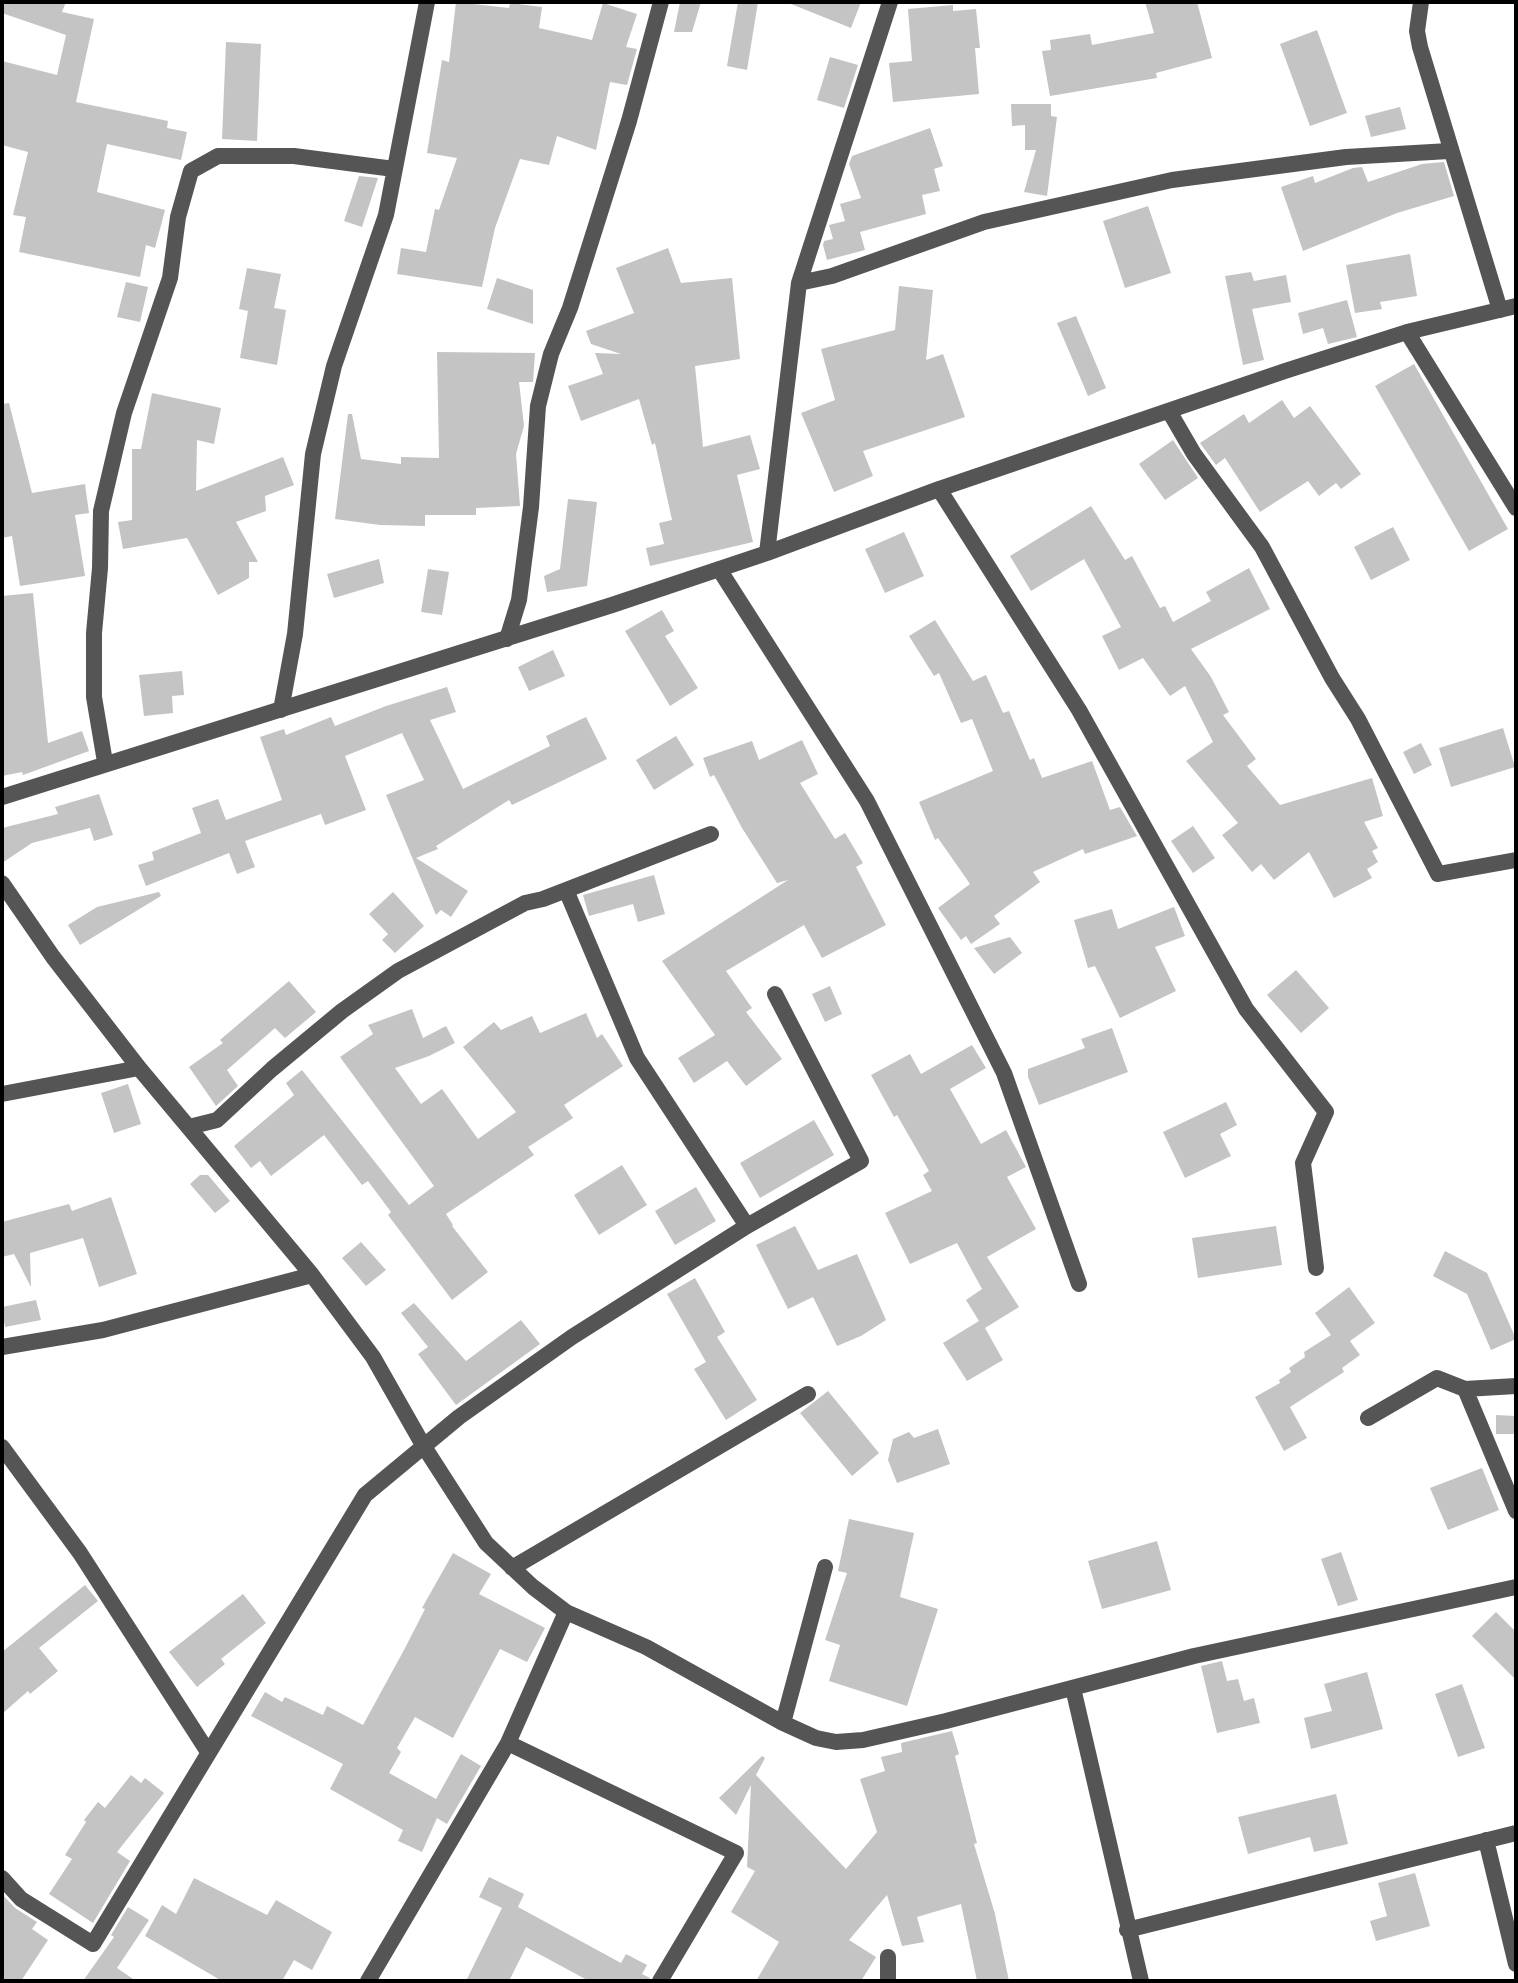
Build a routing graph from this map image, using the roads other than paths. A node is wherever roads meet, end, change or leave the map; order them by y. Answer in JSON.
{"nodes":[{"id":1,"x":427,"y":2,"type":"edge"},
{"id":2,"x":661,"y":2,"type":"edge"},
{"id":3,"x":891,"y":2,"type":"edge"},
{"id":4,"x":1421,"y":2,"type":"edge"},
{"id":5,"x":1449,"y":151,"type":"junction"},
{"id":6,"x":394,"y":169,"type":"junction"},
{"id":7,"x":799,"y":283,"type":"junction"},
{"id":8,"x":1508,"y":308,"type":"edge"},
{"id":9,"x":1407,"y":332,"type":"junction"},
{"id":10,"x":1169,"y":411,"type":"junction"},
{"id":11,"x":939,"y":489,"type":"junction"},
{"id":12,"x":1516,"y":508,"type":"edge"},
{"id":13,"x":767,"y":553,"type":"junction"},
{"id":14,"x":719,"y":569,"type":"junction"},
{"id":15,"x":507,"y":639,"type":"junction"},
{"id":16,"x":281,"y":710,"type":"junction"},
{"id":17,"x":105,"y":762,"type":"junction"},
{"id":18,"x":2,"y":797,"type":"edge"},
{"id":19,"x":711,"y":834,"type":"dead end"},
{"id":20,"x":1516,"y":860,"type":"edge"},
{"id":21,"x":2,"y":883,"type":"edge"},
{"id":22,"x":566,"y":890,"type":"junction"},
{"id":23,"x":775,"y":994,"type":"dead end"},
{"id":24,"x":139,"y":1068,"type":"junction"},
{"id":25,"x":2,"y":1094,"type":"edge"},
{"id":26,"x":217,"y":1120,"type":"junction"},
{"id":27,"x":189,"y":1127,"type":"junction"},
{"id":28,"x":207,"y":1149,"type":"junction"},
{"id":29,"x":747,"y":1226,"type":"junction"},
{"id":30,"x":1316,"y":1268,"type":"dead end"},
{"id":31,"x":312,"y":1275,"type":"junction"},
{"id":32,"x":1079,"y":1284,"type":"dead end"},
{"id":33,"x":2,"y":1347,"type":"edge"},
{"id":34,"x":1516,"y":1386,"type":"edge"},
{"id":35,"x":1465,"y":1389,"type":"junction"},
{"id":36,"x":808,"y":1394,"type":"dead end"},
{"id":37,"x":1368,"y":1418,"type":"dead end"},
{"id":38,"x":423,"y":1445,"type":"junction"},
{"id":39,"x":2,"y":1447,"type":"edge"},
{"id":40,"x":1516,"y":1511,"type":"edge"},
{"id":41,"x":825,"y":1567,"type":"dead end"},
{"id":42,"x":512,"y":1568,"type":"junction"},
{"id":43,"x":1516,"y":1587,"type":"edge"},
{"id":44,"x":566,"y":1612,"type":"junction"},
{"id":45,"x":1073,"y":1688,"type":"junction"},
{"id":46,"x":783,"y":1723,"type":"junction"},
{"id":47,"x":508,"y":1743,"type":"junction"},
{"id":48,"x":208,"y":1752,"type":"junction"},
{"id":49,"x":1516,"y":1833,"type":"edge"},
{"id":50,"x":1486,"y":1840,"type":"junction"},
{"id":51,"x":2,"y":1878,"type":"edge"},
{"id":52,"x":1127,"y":1930,"type":"junction"},
{"id":53,"x":888,"y":1957,"type":"dead end"},
{"id":54,"x":1516,"y":1964,"type":"edge"},
{"id":55,"x":368,"y":1981,"type":"edge"},
{"id":56,"x":660,"y":1981,"type":"edge"},
{"id":57,"x":888,"y":1981,"type":"edge"},
{"id":58,"x":1141,"y":1981,"type":"edge"}],
"edges":[{"from":1,"to":6,"type":"street"},
{"from":2,"to":15,"type":"street"},
{"from":3,"to":7,"type":"street"},
{"from":4,"to":5,"type":"street"},
{"from":5,"to":7,"type":"street"},
{"from":5,"to":8,"type":"street"},
{"from":6,"to":16,"type":"street"},
{"from":6,"to":17,"type":"street"},
{"from":7,"to":13,"type":"street"},
{"from":8,"to":9,"type":"street"},
{"from":9,"to":10,"type":"street"},
{"from":9,"to":12,"type":"street"},
{"from":10,"to":11,"type":"street"},
{"from":10,"to":20,"type":"street"},
{"from":11,"to":13,"type":"street"},
{"from":11,"to":30,"type":"street"},
{"from":13,"to":14,"type":"street"},
{"from":14,"to":15,"type":"street"},
{"from":14,"to":32,"type":"street"},
{"from":15,"to":16,"type":"street"},
{"from":16,"to":17,"type":"street"},
{"from":17,"to":18,"type":"street"},
{"from":19,"to":22,"type":"street"},
{"from":21,"to":24,"type":"street"},
{"from":22,"to":26,"type":"street"},
{"from":22,"to":29,"type":"street"},
{"from":23,"to":29,"type":"street"},
{"from":24,"to":25,"type":"street"},
{"from":24,"to":27,"type":"street"},
{"from":26,"to":27,"type":"street"},
{"from":26,"to":28,"type":"street"},
{"from":27,"to":28,"type":"street"},
{"from":28,"to":31,"type":"street"},
{"from":29,"to":38,"type":"street"},
{"from":31,"to":33,"type":"street"},
{"from":31,"to":38,"type":"street"},
{"from":34,"to":35,"type":"street"},
{"from":35,"to":37,"type":"street"},
{"from":35,"to":40,"type":"street"},
{"from":36,"to":42,"type":"street"},
{"from":38,"to":42,"type":"street"},
{"from":38,"to":48,"type":"street"},
{"from":39,"to":48,"type":"street"},
{"from":41,"to":46,"type":"street"},
{"from":42,"to":44,"type":"street"},
{"from":43,"to":45,"type":"street"},
{"from":44,"to":46,"type":"street"},
{"from":44,"to":47,"type":"street"},
{"from":45,"to":46,"type":"street"},
{"from":45,"to":52,"type":"street"},
{"from":47,"to":55,"type":"street"},
{"from":47,"to":56,"type":"street"},
{"from":48,"to":51,"type":"street"},
{"from":49,"to":50,"type":"street"},
{"from":50,"to":52,"type":"street"},
{"from":50,"to":54,"type":"street"},
{"from":52,"to":58,"type":"street"},
{"from":53,"to":57,"type":"street"}]}
